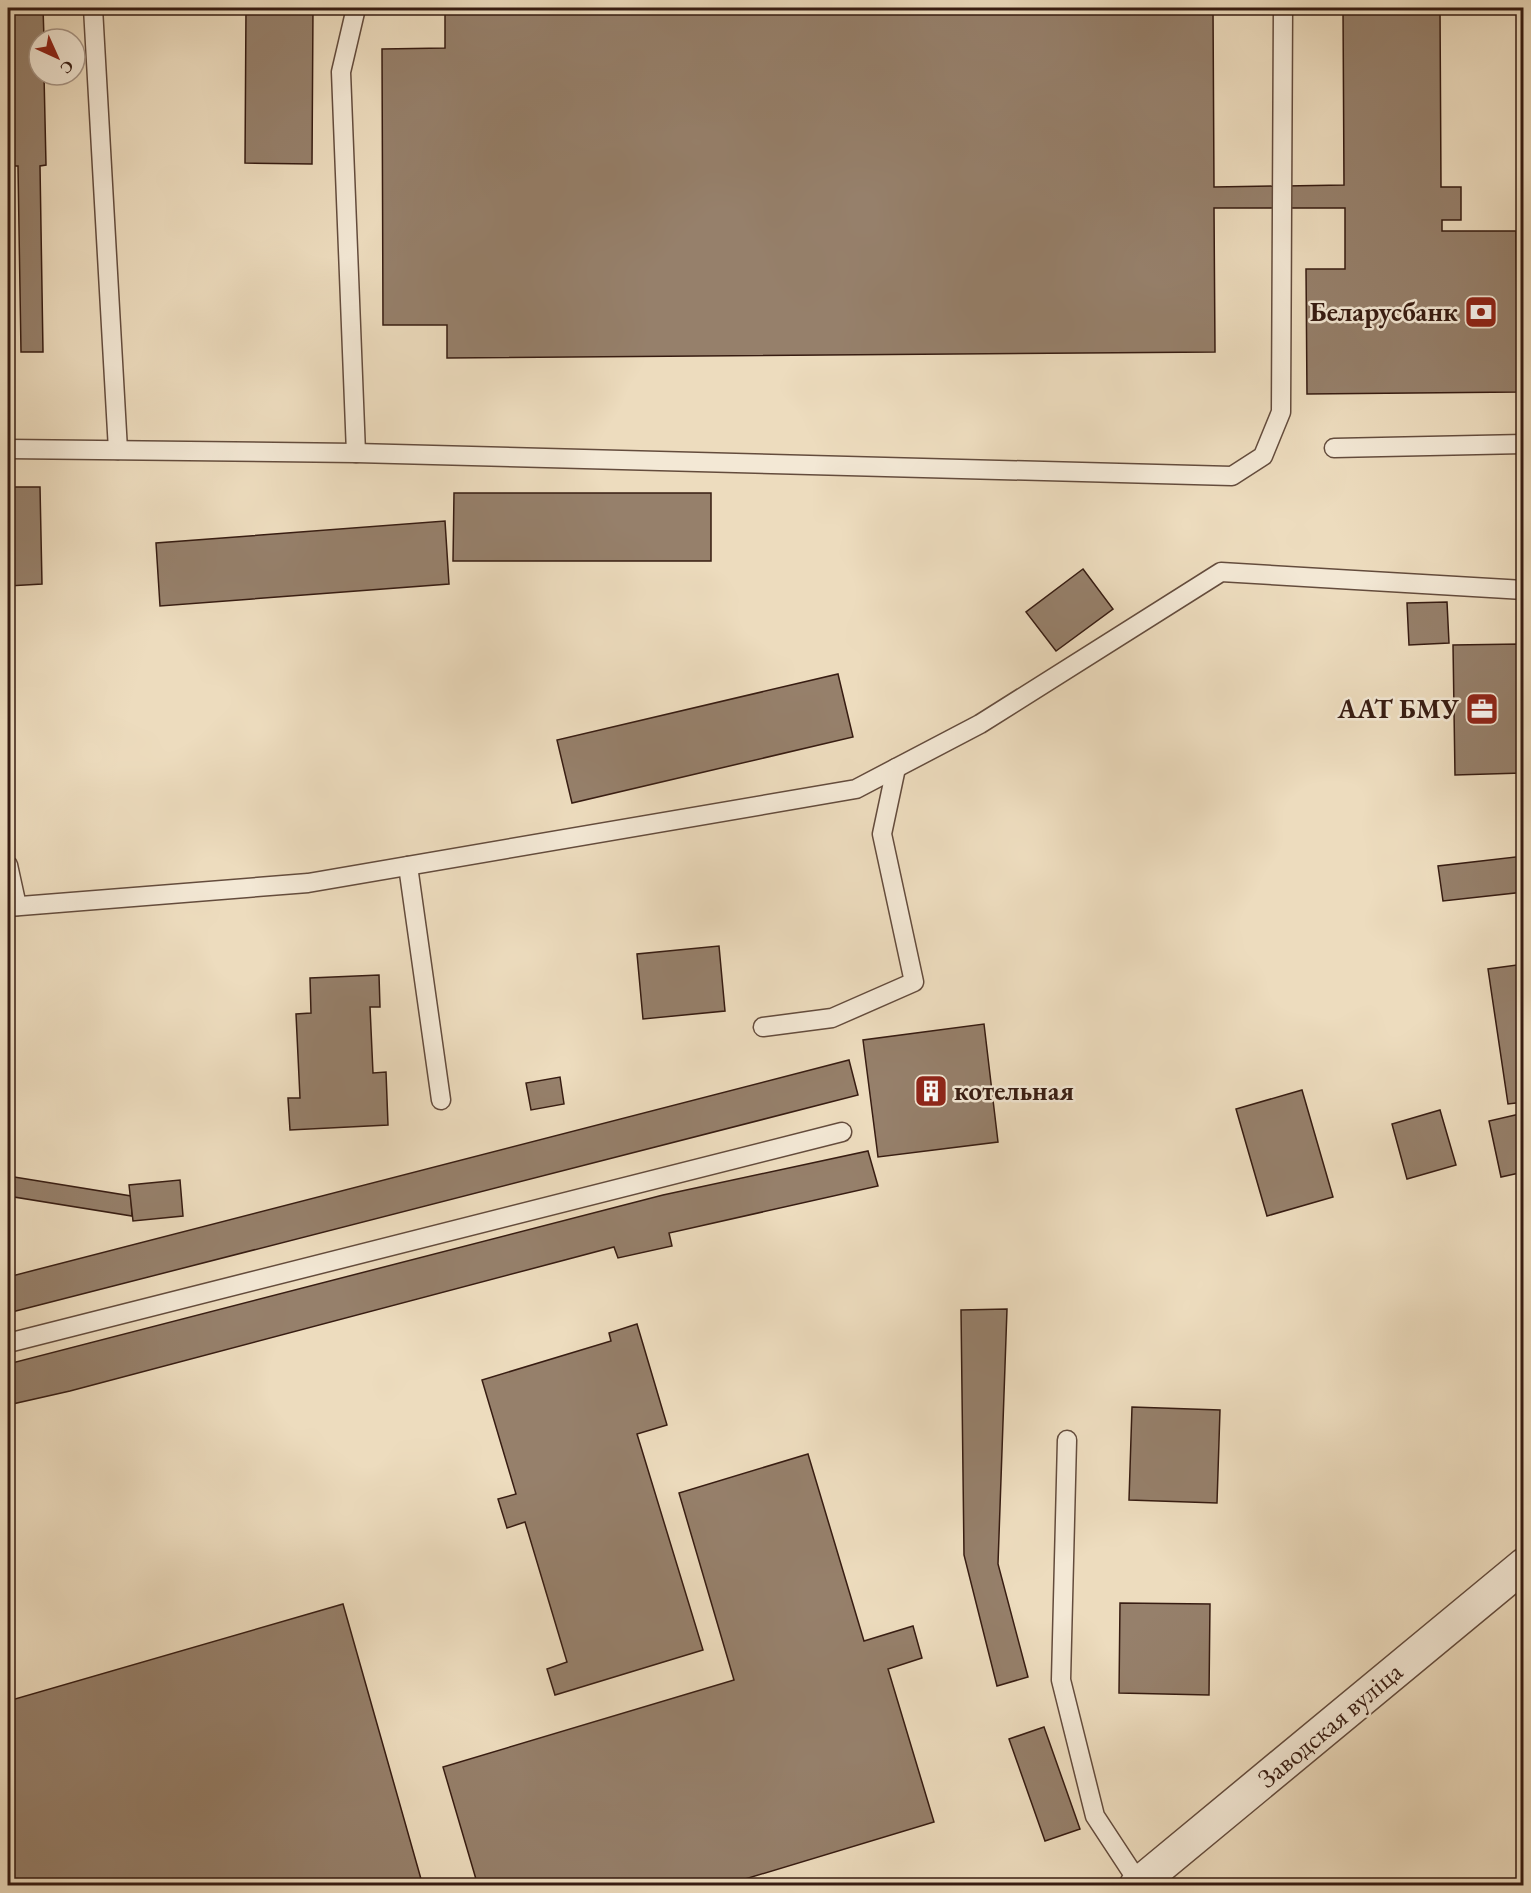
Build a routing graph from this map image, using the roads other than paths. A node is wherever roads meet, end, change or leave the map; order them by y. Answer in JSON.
{"nodes":[{"id":1,"x":93,"y":8,"type":"edge"},
{"id":2,"x":356,"y":8,"type":"edge"},
{"id":3,"x":1283,"y":8,"type":"edge"},
{"id":4,"x":1524,"y":444,"type":"edge"},
{"id":5,"x":1334,"y":448,"type":"dead end"},
{"id":6,"x":8,"y":449,"type":"edge"},
{"id":7,"x":118,"y":450,"type":"junction"},
{"id":8,"x":356,"y":453,"type":"junction"},
{"id":9,"x":1524,"y":590,"type":"edge"},
{"id":10,"x":896,"y":768,"type":"junction"},
{"id":11,"x":8,"y":865,"type":"edge"},
{"id":12,"x":408,"y":866,"type":"junction"},
{"id":13,"x":12,"y":907,"type":"edge"},
{"id":14,"x":763,"y":1027,"type":"dead end"},
{"id":15,"x":441,"y":1101,"type":"dead end"},
{"id":16,"x":842,"y":1132,"type":"dead end"},
{"id":17,"x":8,"y":1343,"type":"edge"},
{"id":18,"x":1067,"y":1440,"type":"dead end"},
{"id":19,"x":1524,"y":1565,"type":"edge"},
{"id":20,"x":1137,"y":1884,"type":"edge"}],
"edges":[{"from":1,"to":7,"type":"lane"},
{"from":2,"to":8,"type":"lane"},
{"from":3,"to":8,"type":"lane"},
{"from":4,"to":5,"type":"lane"},
{"from":6,"to":7,"type":"lane"},
{"from":7,"to":8,"type":"lane"},
{"from":9,"to":10,"type":"lane"},
{"from":10,"to":12,"type":"lane"},
{"from":10,"to":14,"type":"lane"},
{"from":11,"to":13,"type":"lane"},
{"from":12,"to":13,"type":"lane"},
{"from":12,"to":15,"type":"lane"},
{"from":16,"to":17,"type":"lane"},
{"from":18,"to":20,"type":"lane"},
{"from":19,"to":20,"type":"street","name":"Заводская вуліца"}]}
